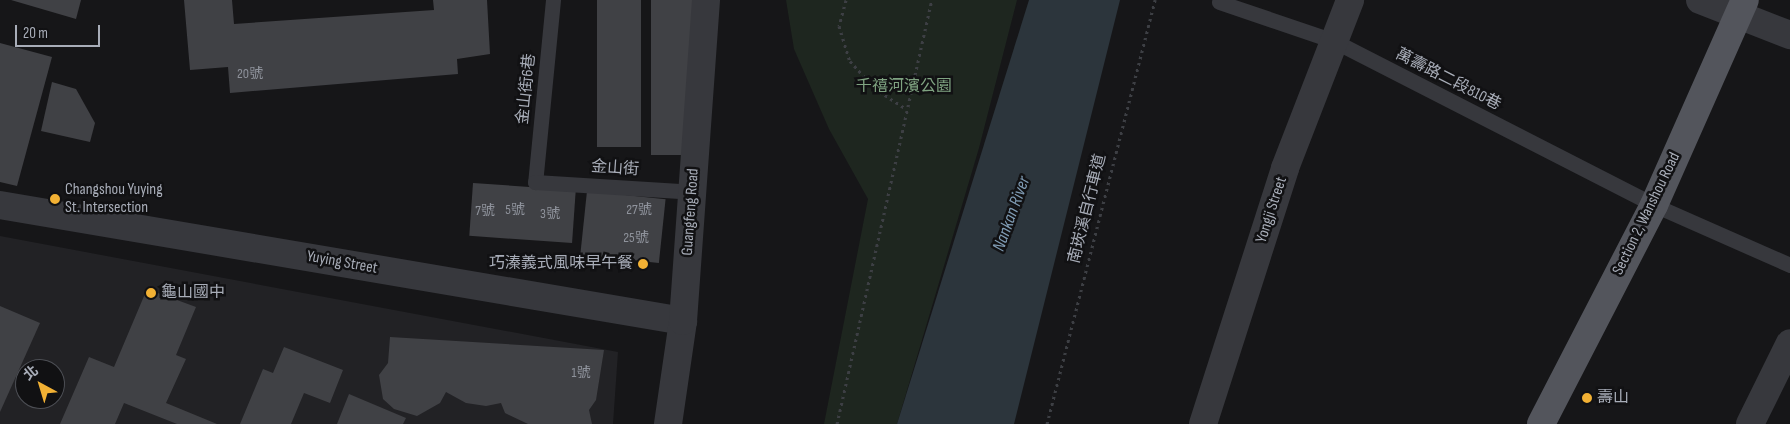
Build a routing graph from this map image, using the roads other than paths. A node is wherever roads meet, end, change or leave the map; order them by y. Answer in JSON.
{"nodes":[{"id":1,"x":553,"y":0,"type":"edge"},
{"id":2,"x":706,"y":0,"type":"edge"},
{"id":3,"x":1350,"y":0,"type":"edge"},
{"id":4,"x":1700,"y":0,"type":"edge"},
{"id":5,"x":1219,"y":2,"type":"dead end"},
{"id":6,"x":1742,"y":7,"type":"edge"},
{"id":7,"x":1790,"y":35,"type":"edge"},
{"id":8,"x":1334,"y":41,"type":"junction"},
{"id":9,"x":535,"y":182,"type":"joint"},
{"id":10,"x":692,"y":192,"type":"junction"},
{"id":11,"x":0,"y":205,"type":"edge"},
{"id":12,"x":1654,"y":205,"type":"junction"},
{"id":13,"x":1790,"y":265,"type":"edge"},
{"id":14,"x":683,"y":321,"type":"junction"},
{"id":15,"x":1790,"y":343,"type":"edge"},
{"id":16,"x":668,"y":424,"type":"edge"},
{"id":17,"x":1203,"y":424,"type":"edge"},
{"id":18,"x":1540,"y":424,"type":"edge"},
{"id":19,"x":1750,"y":424,"type":"edge"}],
"edges":[{"from":1,"to":9,"type":"lane","name":"金山街6巷"},
{"from":2,"to":10,"type":"street","name":"Guangfeng Road"},
{"from":3,"to":8,"type":"street","name":"Yongji Street"},
{"from":4,"to":6,"type":"street"},
{"from":5,"to":8,"type":"lane","name":"萬壽路二段810巷"},
{"from":6,"to":7,"type":"street"},
{"from":6,"to":12,"type":"main road","name":"Section 2, Wanshou Road"},
{"from":8,"to":12,"type":"lane","name":"萬壽路二段810巷"},
{"from":8,"to":17,"type":"street","name":"Yongji Street"},
{"from":9,"to":10,"type":"lane","name":"金山街"},
{"from":10,"to":14,"type":"street","name":"Guangfeng Road"},
{"from":11,"to":14,"type":"street","name":"Yuying Street"},
{"from":12,"to":13,"type":"lane","name":"萬壽路二段810巷"},
{"from":12,"to":18,"type":"main road","name":"Section 2, Wanshou Road"},
{"from":14,"to":16,"type":"street","name":"Guangfeng Road"},
{"from":15,"to":19,"type":"street"}]}
